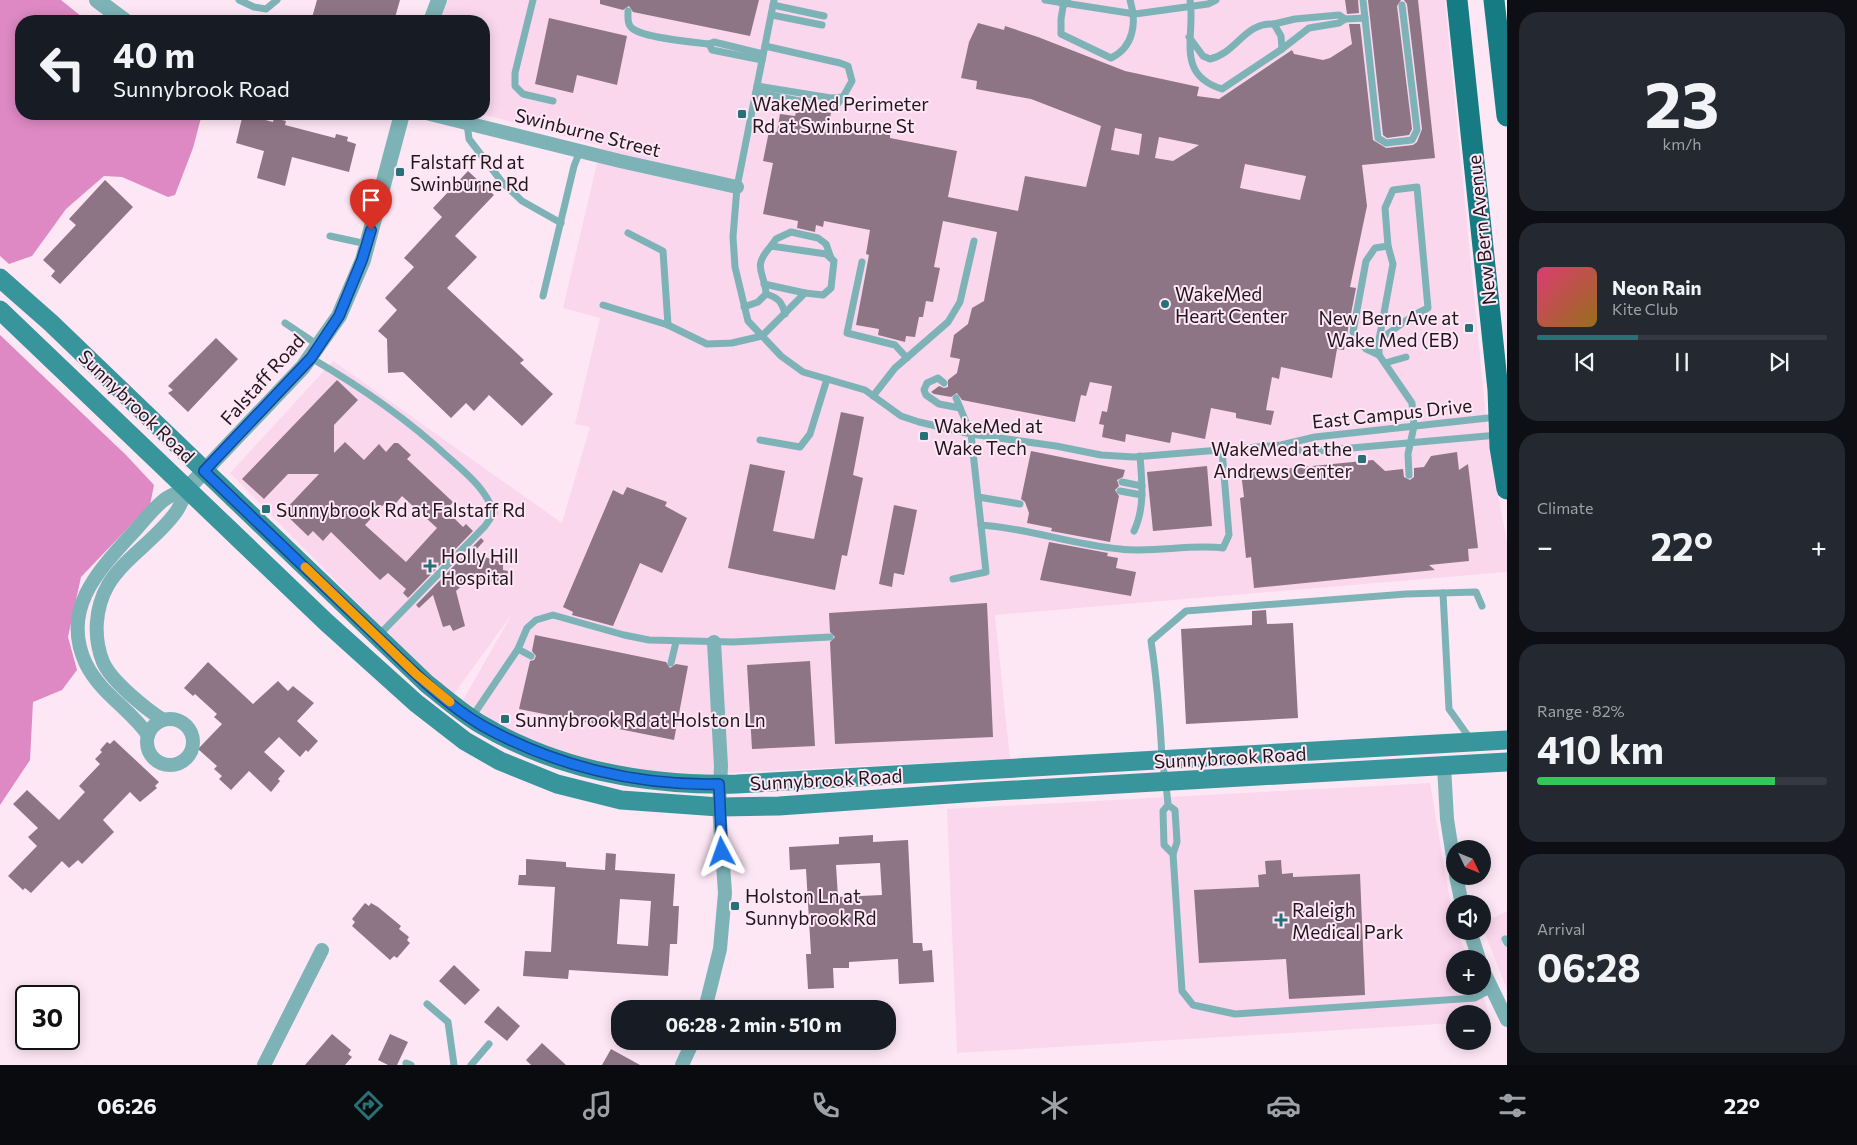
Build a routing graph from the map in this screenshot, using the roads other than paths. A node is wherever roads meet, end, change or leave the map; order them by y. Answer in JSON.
{"nodes":[{"id":1,"x":97,"y":0,"type":"edge"},
{"id":2,"x":239,"y":0,"type":"edge"},
{"id":3,"x":277,"y":0,"type":"edge"},
{"id":4,"x":439,"y":0,"type":"edge"},
{"id":5,"x":533,"y":0,"type":"edge"},
{"id":6,"x":1045,"y":0,"type":"edge"},
{"id":7,"x":1130,"y":0,"type":"edge"},
{"id":8,"x":1216,"y":0,"type":"edge"},
{"id":9,"x":1363,"y":0,"type":"edge"},
{"id":10,"x":1457,"y":0,"type":"edge"},
{"id":11,"x":1494,"y":0,"type":"edge"},
{"id":12,"x":1064,"y":1,"type":"edge"},
{"id":13,"x":774,"y":3,"type":"edge"},
{"id":14,"x":1190,"y":3,"type":"edge"},
{"id":15,"x":1402,"y":5,"type":"dead end"},
{"id":16,"x":628,"y":11,"type":"dead end"},
{"id":17,"x":1134,"y":14,"type":"junction"},
{"id":18,"x":117,"y":15,"type":"edge"},
{"id":19,"x":433,"y":15,"type":"edge"},
{"id":20,"x":772,"y":15,"type":"junction"},
{"id":21,"x":824,"y":16,"type":"dead end"},
{"id":22,"x":1365,"y":18,"type":"junction"},
{"id":23,"x":1345,"y":19,"type":"junction"},
{"id":24,"x":1274,"y":24,"type":"junction"},
{"id":25,"x":822,"y":25,"type":"dead end"},
{"id":26,"x":1189,"y":37,"type":"junction"},
{"id":27,"x":1282,"y":49,"type":"junction"},
{"id":28,"x":763,"y":54,"type":"junction"},
{"id":29,"x":756,"y":89,"type":"junction"},
{"id":30,"x":1506,"y":93,"type":"edge"},
{"id":31,"x":552,"y":101,"type":"dead end"},
{"id":32,"x":1507,"y":116,"type":"edge"},
{"id":33,"x":400,"y":120,"type":"edge"},
{"id":34,"x":455,"y":120,"type":"edge"},
{"id":35,"x":467,"y":123,"type":"junction"},
{"id":36,"x":580,"y":151,"type":"junction"},
{"id":37,"x":737,"y":187,"type":"junction"},
{"id":38,"x":355,"y":196,"type":"dead end"},
{"id":39,"x":378,"y":202,"type":"junction"},
{"id":40,"x":561,"y":223,"type":"junction"},
{"id":41,"x":628,"y":232,"type":"dead end"},
{"id":42,"x":330,"y":236,"type":"dead end"},
{"id":43,"x":974,"y":240,"type":"dead end"},
{"id":44,"x":367,"y":244,"type":"junction"},
{"id":45,"x":771,"y":246,"type":"junction"},
{"id":46,"x":1388,"y":246,"type":"junction"},
{"id":47,"x":831,"y":259,"type":"junction"},
{"id":48,"x":862,"y":262,"type":"dead end"},
{"id":49,"x":0,"y":278,"type":"edge"},
{"id":50,"x":764,"y":284,"type":"junction"},
{"id":51,"x":805,"y":293,"type":"junction"},
{"id":52,"x":766,"y":294,"type":"junction"},
{"id":53,"x":543,"y":296,"type":"dead end"},
{"id":54,"x":603,"y":305,"type":"dead end"},
{"id":55,"x":744,"y":307,"type":"junction"},
{"id":56,"x":0,"y":310,"type":"edge"},
{"id":57,"x":785,"y":314,"type":"junction"},
{"id":58,"x":284,"y":323,"type":"dead end"},
{"id":59,"x":668,"y":325,"type":"junction"},
{"id":60,"x":762,"y":336,"type":"junction"},
{"id":61,"x":1379,"y":340,"type":"junction"},
{"id":62,"x":315,"y":352,"type":"junction"},
{"id":63,"x":1379,"y":355,"type":"junction"},
{"id":64,"x":1406,"y":357,"type":"dead end"},
{"id":65,"x":907,"y":358,"type":"junction"},
{"id":66,"x":1385,"y":363,"type":"junction"},
{"id":67,"x":828,"y":379,"type":"junction"},
{"id":68,"x":944,"y":383,"type":"dead end"},
{"id":69,"x":873,"y":396,"type":"junction"},
{"id":70,"x":956,"y":398,"type":"dead end"},
{"id":71,"x":960,"y":408,"type":"junction"},
{"id":72,"x":1503,"y":425,"type":"edge"},
{"id":73,"x":1414,"y":426,"type":"junction"},
{"id":74,"x":971,"y":434,"type":"junction"},
{"id":75,"x":760,"y":440,"type":"dead end"},
{"id":76,"x":1410,"y":443,"type":"junction"},
{"id":77,"x":1281,"y":445,"type":"junction"},
{"id":78,"x":1222,"y":450,"type":"junction"},
{"id":79,"x":1140,"y":456,"type":"junction"},
{"id":80,"x":204,"y":471,"type":"junction"},
{"id":81,"x":1408,"y":475,"type":"dead end"},
{"id":82,"x":1122,"y":482,"type":"dead end"},
{"id":83,"x":1142,"y":486,"type":"junction"},
{"id":84,"x":188,"y":488,"type":"junction"},
{"id":85,"x":1507,"y":489,"type":"edge"},
{"id":86,"x":1120,"y":491,"type":"dead end"},
{"id":87,"x":1142,"y":495,"type":"junction"},
{"id":88,"x":978,"y":496,"type":"junction"},
{"id":89,"x":1020,"y":504,"type":"dead end"},
{"id":90,"x":981,"y":525,"type":"junction"},
{"id":91,"x":1134,"y":531,"type":"dead end"},
{"id":92,"x":954,"y":579,"type":"dead end"},
{"id":93,"x":1443,"y":593,"type":"junction"},
{"id":94,"x":1482,"y":606,"type":"dead end"},
{"id":95,"x":378,"y":637,"type":"junction"},
{"id":96,"x":830,"y":637,"type":"dead end"},
{"id":97,"x":676,"y":642,"type":"junction"},
{"id":98,"x":714,"y":642,"type":"junction"},
{"id":99,"x":518,"y":649,"type":"junction"},
{"id":100,"x":531,"y":656,"type":"dead end"},
{"id":101,"x":671,"y":663,"type":"dead end"},
{"id":102,"x":471,"y":718,"type":"junction"},
{"id":103,"x":163,"y":720,"type":"junction"},
{"id":104,"x":148,"y":735,"type":"junction"},
{"id":105,"x":1507,"y":740,"type":"edge"},
{"id":106,"x":1473,"y":742,"type":"junction"},
{"id":107,"x":1162,"y":761,"type":"junction"},
{"id":108,"x":1507,"y":762,"type":"edge"},
{"id":109,"x":1444,"y":766,"type":"junction"},
{"id":110,"x":1012,"y":769,"type":"junction"},
{"id":111,"x":1167,"y":782,"type":"junction"},
{"id":112,"x":719,"y":784,"type":"junction"},
{"id":113,"x":980,"y":792,"type":"junction"},
{"id":114,"x":1168,"y":805,"type":"junction"},
{"id":115,"x":719,"y":807,"type":"junction"},
{"id":116,"x":1450,"y":840,"type":"edge"},
{"id":117,"x":1173,"y":854,"type":"junction"},
{"id":118,"x":322,"y":950,"type":"dead end"},
{"id":119,"x":1492,"y":989,"type":"joint"},
{"id":120,"x":707,"y":1000,"type":"edge"},
{"id":121,"x":427,"y":1004,"type":"dead end"},
{"id":122,"x":1507,"y":1020,"type":"edge"},
{"id":123,"x":489,"y":1044,"type":"dead end"},
{"id":124,"x":689,"y":1050,"type":"edge"},
{"id":125,"x":264,"y":1065,"type":"edge"},
{"id":126,"x":454,"y":1065,"type":"edge"},
{"id":127,"x":471,"y":1065,"type":"edge"},
{"id":128,"x":682,"y":1065,"type":"edge"}],
"edges":[{"from":1,"to":18,"type":"street"},
{"from":2,"to":3,"type":"lane"},
{"from":4,"to":19,"type":"street"},
{"from":5,"to":31,"type":"lane"},
{"from":6,"to":12,"type":"lane"},
{"from":7,"to":17,"type":"lane"},
{"from":8,"to":14,"type":"lane"},
{"from":9,"to":22,"type":"lane"},
{"from":10,"to":72,"type":"main road","name":"New Bern Avenue"},
{"from":11,"to":30,"type":"main road"},
{"from":12,"to":17,"type":"lane"},
{"from":12,"to":17,"type":"lane"},
{"from":13,"to":20,"type":"lane","name":"East Campus Drive"},
{"from":13,"to":21,"type":"lane"},
{"from":14,"to":17,"type":"lane"},
{"from":14,"to":26,"type":"lane"},
{"from":15,"to":22,"type":"lane"},
{"from":16,"to":28,"type":"lane"},
{"from":20,"to":25,"type":"lane"},
{"from":20,"to":28,"type":"lane","name":"East Campus Drive"},
{"from":22,"to":23,"type":"lane"},
{"from":23,"to":24,"type":"lane"},
{"from":23,"to":27,"type":"lane"},
{"from":24,"to":26,"type":"lane"},
{"from":24,"to":27,"type":"lane"},
{"from":26,"to":27,"type":"lane"},
{"from":28,"to":29,"type":"lane","name":"East Campus Drive"},
{"from":28,"to":29,"type":"lane"},
{"from":29,"to":37,"type":"lane","name":"East Campus Drive"},
{"from":30,"to":32,"type":"main road"},
{"from":33,"to":39,"type":"street","name":"Falstaff Road"},
{"from":34,"to":35,"type":"street","name":"Swinburne Street"},
{"from":35,"to":36,"type":"street","name":"Swinburne Street"},
{"from":35,"to":40,"type":"lane"},
{"from":36,"to":37,"type":"street","name":"Swinburne Street"},
{"from":36,"to":40,"type":"lane"},
{"from":37,"to":55,"type":"lane","name":"East Campus Drive"},
{"from":38,"to":39,"type":"lane"},
{"from":39,"to":44,"type":"street","name":"Falstaff Road"},
{"from":40,"to":53,"type":"lane"},
{"from":41,"to":59,"type":"lane"},
{"from":42,"to":44,"type":"lane"},
{"from":43,"to":65,"type":"lane"},
{"from":44,"to":62,"type":"street","name":"Falstaff Road"},
{"from":45,"to":47,"type":"lane"},
{"from":45,"to":47,"type":"lane"},
{"from":45,"to":50,"type":"lane"},
{"from":46,"to":61,"type":"lane"},
{"from":46,"to":61,"type":"lane"},
{"from":46,"to":63,"type":"lane"},
{"from":47,"to":51,"type":"lane"},
{"from":48,"to":65,"type":"lane"},
{"from":49,"to":80,"type":"main road","name":"Sunnybrook Road"},
{"from":50,"to":51,"type":"lane"},
{"from":50,"to":52,"type":"lane"},
{"from":51,"to":57,"type":"lane"},
{"from":52,"to":55,"type":"lane"},
{"from":52,"to":57,"type":"lane"},
{"from":54,"to":59,"type":"lane"},
{"from":55,"to":60,"type":"lane","name":"East Campus Drive"},
{"from":56,"to":84,"type":"main road","name":"Sunnybrook Road"},
{"from":57,"to":60,"type":"lane"},
{"from":58,"to":62,"type":"lane"},
{"from":59,"to":60,"type":"lane"},
{"from":60,"to":67,"type":"lane","name":"East Campus Drive"},
{"from":61,"to":63,"type":"lane"},
{"from":62,"to":80,"type":"street","name":"Falstaff Road"},
{"from":62,"to":95,"type":"lane"},
{"from":63,"to":66,"type":"lane"},
{"from":64,"to":66,"type":"lane"},
{"from":65,"to":69,"type":"lane"},
{"from":66,"to":73,"type":"lane"},
{"from":67,"to":69,"type":"lane","name":"East Campus Drive"},
{"from":67,"to":75,"type":"lane"},
{"from":68,"to":71,"type":"lane"},
{"from":69,"to":74,"type":"lane","name":"East Campus Drive"},
{"from":70,"to":71,"type":"lane"},
{"from":71,"to":74,"type":"lane"},
{"from":72,"to":73,"type":"lane","name":"East Campus Drive"},
{"from":72,"to":76,"type":"lane","name":"East Campus Drive"},
{"from":72,"to":85,"type":"main road","name":"New Bern Avenue"},
{"from":73,"to":76,"type":"lane"},
{"from":73,"to":77,"type":"lane","name":"East Campus Drive"},
{"from":74,"to":79,"type":"lane","name":"East Campus Drive"},
{"from":74,"to":88,"type":"lane"},
{"from":76,"to":77,"type":"lane","name":"East Campus Drive"},
{"from":76,"to":81,"type":"lane"},
{"from":77,"to":78,"type":"lane","name":"East Campus Drive"},
{"from":78,"to":79,"type":"lane","name":"East Campus Drive"},
{"from":78,"to":90,"type":"lane"},
{"from":79,"to":83,"type":"lane"},
{"from":80,"to":84,"type":"street","name":"Falstaff Road"},
{"from":80,"to":95,"type":"main road","name":"Sunnybrook Road"},
{"from":82,"to":83,"type":"lane"},
{"from":83,"to":87,"type":"lane"},
{"from":84,"to":103,"type":"street","name":"Falstaff Road"},
{"from":84,"to":104,"type":"street","name":"Falstaff Road"},
{"from":84,"to":115,"type":"main road","name":"Sunnybrook Road"},
{"from":86,"to":87,"type":"lane"},
{"from":87,"to":91,"type":"lane"},
{"from":88,"to":89,"type":"lane"},
{"from":88,"to":90,"type":"lane"},
{"from":90,"to":92,"type":"lane"},
{"from":93,"to":94,"type":"lane"},
{"from":93,"to":106,"type":"lane"},
{"from":93,"to":107,"type":"lane"},
{"from":95,"to":102,"type":"main road","name":"Sunnybrook Road"},
{"from":96,"to":98,"type":"lane"},
{"from":97,"to":98,"type":"lane"},
{"from":97,"to":99,"type":"lane"},
{"from":97,"to":101,"type":"lane"},
{"from":98,"to":112,"type":"street"},
{"from":99,"to":100,"type":"lane"},
{"from":99,"to":102,"type":"lane"},
{"from":102,"to":112,"type":"main road","name":"Sunnybrook Road"},
{"from":103,"to":104,"type":"street"},
{"from":103,"to":104,"type":"street","name":"Falstaff Road"},
{"from":105,"to":106,"type":"main road","name":"Sunnybrook Road"},
{"from":106,"to":107,"type":"main road","name":"Sunnybrook Road"},
{"from":107,"to":110,"type":"main road","name":"Sunnybrook Road"},
{"from":107,"to":111,"type":"lane"},
{"from":108,"to":109,"type":"main road","name":"Sunnybrook Road"},
{"from":109,"to":111,"type":"main road","name":"Sunnybrook Road"},
{"from":109,"to":116,"type":"street"},
{"from":110,"to":112,"type":"main road","name":"Sunnybrook Road"},
{"from":110,"to":113,"type":"main road"},
{"from":111,"to":113,"type":"main road","name":"Sunnybrook Road"},
{"from":111,"to":114,"type":"lane"},
{"from":112,"to":115,"type":"street"},
{"from":113,"to":115,"type":"main road","name":"Sunnybrook Road"},
{"from":114,"to":117,"type":"lane"},
{"from":114,"to":117,"type":"lane"},
{"from":115,"to":120,"type":"street"},
{"from":117,"to":119,"type":"lane"},
{"from":118,"to":125,"type":"street"},
{"from":119,"to":122,"type":"street"},
{"from":121,"to":126,"type":"lane"},
{"from":123,"to":127,"type":"lane"},
{"from":124,"to":128,"type":"street"}]}
